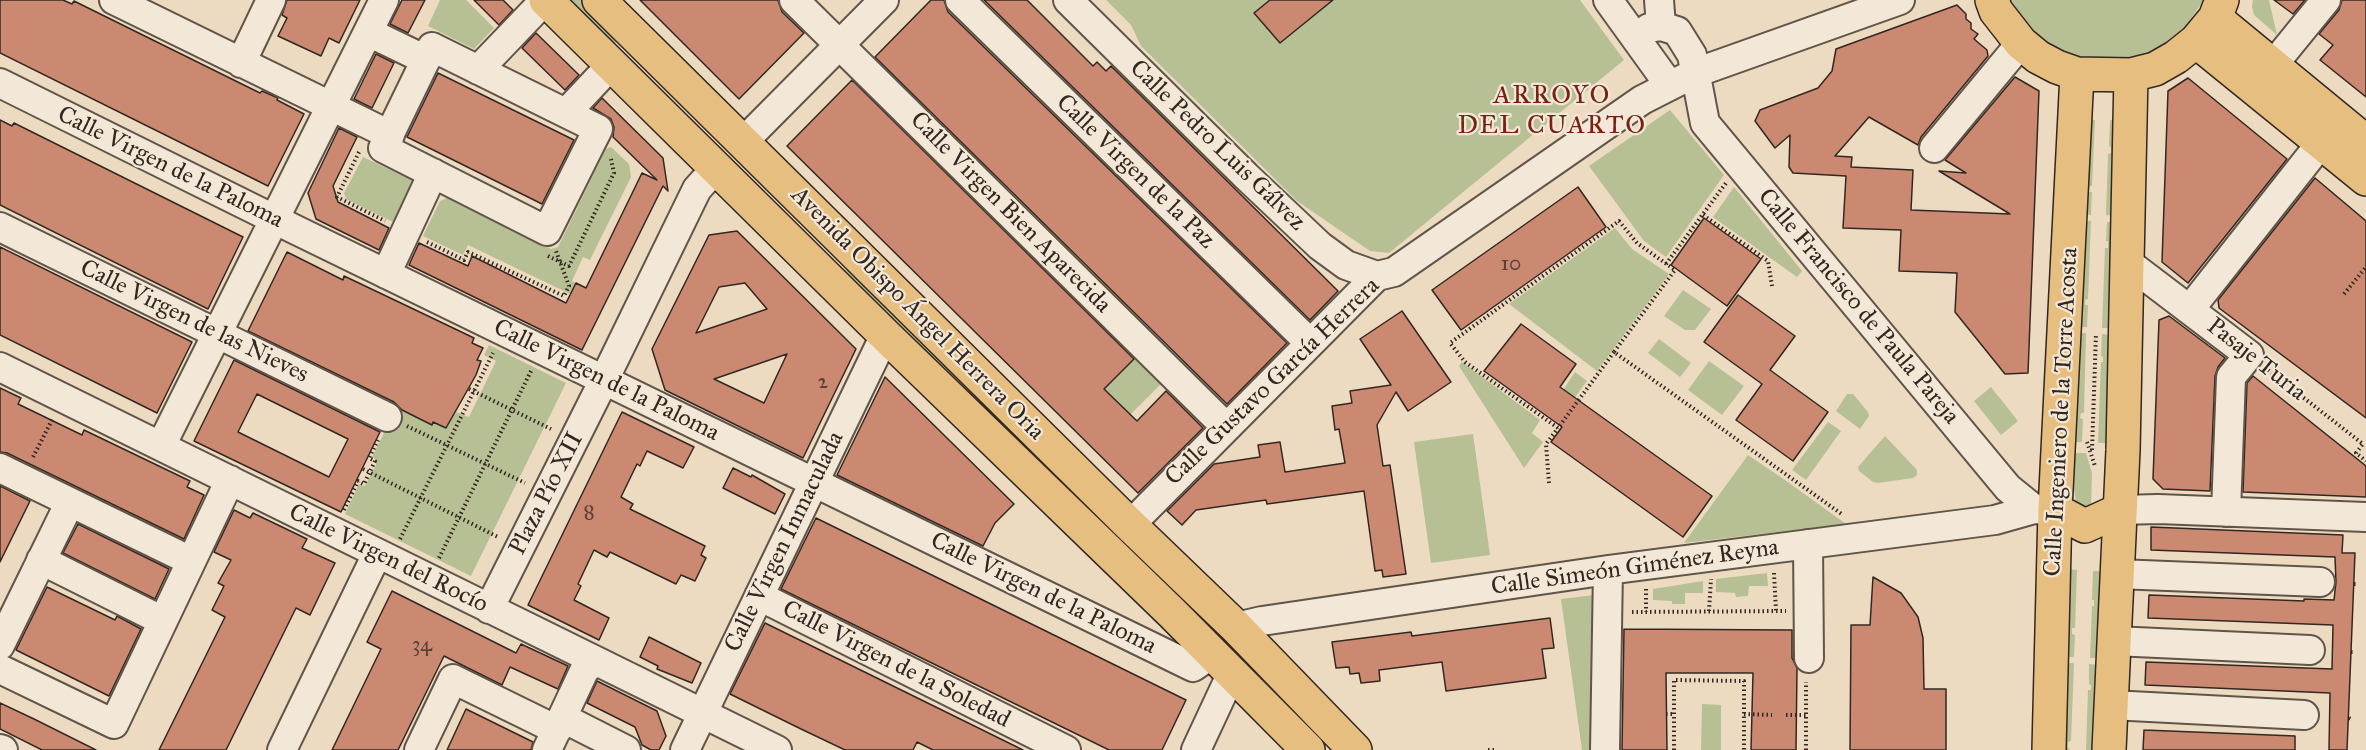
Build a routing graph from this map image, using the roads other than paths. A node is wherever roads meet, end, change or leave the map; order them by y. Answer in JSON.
{"nodes":[{"id":1,"x":114,"y":0,"type":"edge"},
{"id":2,"x":271,"y":0,"type":"edge"},
{"id":3,"x":384,"y":0,"type":"edge"},
{"id":4,"x":546,"y":0,"type":"edge"},
{"id":5,"x":599,"y":0,"type":"edge"},
{"id":6,"x":794,"y":0,"type":"edge"},
{"id":7,"x":884,"y":0,"type":"edge"},
{"id":8,"x":960,"y":0,"type":"edge"},
{"id":9,"x":1068,"y":0,"type":"edge"},
{"id":10,"x":1608,"y":0,"type":"edge"},
{"id":11,"x":1900,"y":0,"type":"edge"},
{"id":12,"x":1992,"y":0,"type":"edge"},
{"id":13,"x":2326,"y":0,"type":"edge"},
{"id":14,"x":2211,"y":20,"type":"edge"},
{"id":15,"x":1652,"y":21,"type":"edge"},
{"id":16,"x":368,"y":32,"type":"junction"},
{"id":17,"x":2020,"y":43,"type":"junction"},
{"id":18,"x":839,"y":45,"type":"junction"},
{"id":19,"x":426,"y":60,"type":"junction"},
{"id":20,"x":241,"y":63,"type":"junction"},
{"id":21,"x":612,"y":64,"type":"junction"},
{"id":22,"x":2273,"y":65,"type":"junction"},
{"id":23,"x":478,"y":70,"type":"junction"},
{"id":24,"x":1695,"y":73,"type":"junction"},
{"id":25,"x":2077,"y":74,"type":"junction"},
{"id":26,"x":2131,"y":75,"type":"junction"},
{"id":27,"x":0,"y":83,"type":"edge"},
{"id":28,"x":1670,"y":86,"type":"junction"},
{"id":29,"x":331,"y":107,"type":"junction"},
{"id":30,"x":566,"y":113,"type":"junction"},
{"id":31,"x":390,"y":135,"type":"junction"},
{"id":32,"x":743,"y":142,"type":"junction"},
{"id":33,"x":2366,"y":142,"type":"edge"},
{"id":34,"x":2321,"y":143,"type":"junction"},
{"id":35,"x":1934,"y":148,"type":"dead end"},
{"id":36,"x":717,"y":167,"type":"junction"},
{"id":37,"x":433,"y":173,"type":"junction"},
{"id":38,"x":2366,"y":179,"type":"edge"},
{"id":39,"x":275,"y":220,"type":"junction"},
{"id":40,"x":0,"y":227,"type":"edge"},
{"id":41,"x":2128,"y":263,"type":"junction"},
{"id":42,"x":386,"y":274,"type":"junction"},
{"id":43,"x":1377,"y":276,"type":"junction"},
{"id":44,"x":2190,"y":309,"type":"junction"},
{"id":45,"x":217,"y":333,"type":"junction"},
{"id":46,"x":885,"y":335,"type":"junction"},
{"id":47,"x":1310,"y":343,"type":"junction"},
{"id":48,"x":0,"y":367,"type":"edge"},
{"id":49,"x":604,"y":380,"type":"junction"},
{"id":50,"x":388,"y":417,"type":"road end"},
{"id":51,"x":1226,"y":427,"type":"junction"},
{"id":52,"x":160,"y":446,"type":"junction"},
{"id":53,"x":11,"y":474,"type":"edge"},
{"id":54,"x":230,"y":480,"type":"junction"},
{"id":55,"x":813,"y":482,"type":"junction"},
{"id":56,"x":70,"y":502,"type":"junction"},
{"id":57,"x":2045,"y":509,"type":"junction"},
{"id":58,"x":2120,"y":510,"type":"junction"},
{"id":59,"x":2226,"y":512,"type":"junction"},
{"id":60,"x":2366,"y":518,"type":"edge"},
{"id":61,"x":1130,"y":525,"type":"junction"},
{"id":62,"x":1808,"y":544,"type":"junction"},
{"id":63,"x":388,"y":548,"type":"junction"},
{"id":64,"x":41,"y":561,"type":"junction"},
{"id":65,"x":191,"y":561,"type":"junction"},
{"id":66,"x":1608,"y":570,"type":"junction"},
{"id":67,"x":2117,"y":574,"type":"junction"},
{"id":68,"x":2320,"y":582,"type":"dead end"},
{"id":69,"x":759,"y":596,"type":"junction"},
{"id":70,"x":489,"y":609,"type":"junction"},
{"id":71,"x":1172,"y":614,"type":"junction"},
{"id":72,"x":163,"y":621,"type":"junction"},
{"id":73,"x":1236,"y":627,"type":"junction"},
{"id":74,"x":2114,"y":641,"type":"junction"},
{"id":75,"x":0,"y":645,"type":"edge"},
{"id":76,"x":2310,"y":650,"type":"dead end"},
{"id":77,"x":594,"y":660,"type":"junction"},
{"id":78,"x":1222,"y":664,"type":"junction"},
{"id":79,"x":0,"y":669,"type":"edge"},
{"id":80,"x":1807,"y":670,"type":"road end"},
{"id":81,"x":2111,"y":705,"type":"junction"},
{"id":82,"x":702,"y":713,"type":"junction"},
{"id":83,"x":2304,"y":715,"type":"dead end"},
{"id":84,"x":555,"y":733,"type":"edge"},
{"id":85,"x":1344,"y":739,"type":"edge"},
{"id":86,"x":282,"y":750,"type":"edge"},
{"id":87,"x":419,"y":750,"type":"edge"},
{"id":88,"x":626,"y":750,"type":"edge"},
{"id":89,"x":685,"y":750,"type":"edge"},
{"id":90,"x":777,"y":750,"type":"edge"},
{"id":91,"x":1066,"y":750,"type":"edge"},
{"id":92,"x":1196,"y":750,"type":"edge"},
{"id":93,"x":1308,"y":750,"type":"edge"},
{"id":94,"x":1605,"y":750,"type":"edge"},
{"id":95,"x":2049,"y":750,"type":"edge"},
{"id":96,"x":2109,"y":750,"type":"edge"}],
"edges":[{"from":1,"to":20,"type":"street"},
{"from":2,"to":20,"type":"street"},
{"from":3,"to":16,"type":"street"},
{"from":4,"to":21,"type":"main road","name":"Avenida Obispo Ángel Herrera Oria"},
{"from":4,"to":23,"type":"street"},
{"from":5,"to":32,"type":"main road","name":"Avenida Obispo Ángel Herrera Oria"},
{"from":6,"to":18,"type":"street","name":"Calle Virgen Bien Aparecida"},
{"from":7,"to":18,"type":"street"},
{"from":8,"to":47,"type":"street","name":"Calle Virgen de la Paz"},
{"from":9,"to":43,"type":"street","name":"Calle Pedro Luis Gálvez"},
{"from":10,"to":15,"type":"street"},
{"from":11,"to":24,"type":"street","name":"Calle Gustavo García Herrera"},
{"from":12,"to":17,"type":"main road"},
{"from":13,"to":22,"type":"street"},
{"from":14,"to":22,"type":"main road"},
{"from":14,"to":26,"type":"main road"},
{"from":14,"to":34,"type":"main road"},
{"from":15,"to":24,"type":"street","name":"Calle Francisco de Paula Pareja"},
{"from":15,"to":28,"type":"street"},
{"from":16,"to":19,"type":"street"},
{"from":16,"to":29,"type":"street"},
{"from":17,"to":25,"type":"main road"},
{"from":17,"to":35,"type":"street"},
{"from":18,"to":32,"type":"street"},
{"from":18,"to":51,"type":"street","name":"Calle Virgen Bien Aparecida"},
{"from":19,"to":23,"type":"street"},
{"from":19,"to":31,"type":"street"},
{"from":20,"to":29,"type":"street"},
{"from":21,"to":30,"type":"street"},
{"from":21,"to":36,"type":"main road","name":"Avenida Obispo Ángel Herrera Oria"},
{"from":22,"to":33,"type":"main road"},
{"from":23,"to":30,"type":"street"},
{"from":24,"to":28,"type":"street","name":"Calle Gustavo García Herrera"},
{"from":24,"to":57,"type":"street","name":"Calle Francisco de Paula Pareja"},
{"from":25,"to":26,"type":"main road"},
{"from":25,"to":57,"type":"main road","name":"Calle Ingeniero de la Torre Acosta"},
{"from":26,"to":41,"type":"main road"},
{"from":27,"to":39,"type":"street","name":"Calle Virgen de la Paloma"},
{"from":28,"to":43,"type":"street","name":"Calle Gustavo García Herrera"},
{"from":29,"to":31,"type":"street"},
{"from":29,"to":39,"type":"street"},
{"from":30,"to":37,"type":"street"},
{"from":31,"to":37,"type":"street"},
{"from":32,"to":36,"type":"main road"},
{"from":32,"to":61,"type":"main road","name":"Avenida Obispo Ángel Herrera Oria"},
{"from":34,"to":38,"type":"main road"},
{"from":34,"to":44,"type":"street"},
{"from":36,"to":46,"type":"main road","name":"Avenida Obispo Ángel Herrera Oria"},
{"from":36,"to":49,"type":"street","name":"Plaza Pío XII"},
{"from":37,"to":42,"type":"street"},
{"from":39,"to":42,"type":"street","name":"Calle Virgen de la Paloma"},
{"from":39,"to":45,"type":"street"},
{"from":40,"to":45,"type":"street","name":"Calle Virgen de las Nieves"},
{"from":41,"to":44,"type":"street","name":"Pasaje Turia"},
{"from":41,"to":58,"type":"main road"},
{"from":42,"to":49,"type":"street","name":"Calle Virgen de la Paloma"},
{"from":43,"to":47,"type":"street","name":"Calle Gustavo García Herrera"},
{"from":44,"to":59,"type":"street","name":"Pasaje Turia"},
{"from":45,"to":50,"type":"street","name":"Calle Virgen de las Nieves"},
{"from":45,"to":52,"type":"street"},
{"from":46,"to":55,"type":"street","name":"Calle Virgen Inmaculada"},
{"from":46,"to":71,"type":"main road","name":"Avenida Obispo Ángel Herrera Oria"},
{"from":47,"to":51,"type":"street","name":"Calle Gustavo García Herrera"},
{"from":48,"to":52,"type":"street","name":"Calle Virgen del Rocío"},
{"from":49,"to":55,"type":"street","name":"Calle Virgen de la Paloma"},
{"from":49,"to":70,"type":"street","name":"Plaza Pío XII"},
{"from":51,"to":61,"type":"street","name":"Calle Gustavo García Herrera"},
{"from":52,"to":54,"type":"street","name":"Calle Virgen del Rocío"},
{"from":53,"to":56,"type":"street"},
{"from":54,"to":63,"type":"street","name":"Calle Virgen del Rocío"},
{"from":54,"to":65,"type":"street"},
{"from":55,"to":69,"type":"street","name":"Calle Virgen Inmaculada"},
{"from":55,"to":78,"type":"street","name":"Calle Virgen de la Paloma"},
{"from":56,"to":64,"type":"street"},
{"from":56,"to":65,"type":"street"},
{"from":57,"to":58,"type":"main road"},
{"from":57,"to":62,"type":"street","name":"Calle Simeón Giménez Reyna"},
{"from":57,"to":95,"type":"main road","name":"Calle Ingeniero de la Torre Acosta"},
{"from":58,"to":59,"type":"street"},
{"from":58,"to":67,"type":"main road"},
{"from":59,"to":60,"type":"street"},
{"from":61,"to":73,"type":"main road","name":"Avenida Obispo Ángel Herrera Oria"},
{"from":62,"to":66,"type":"street","name":"Calle Simeón Giménez Reyna"},
{"from":62,"to":80,"type":"street"},
{"from":63,"to":70,"type":"street","name":"Calle Virgen del Rocío"},
{"from":63,"to":86,"type":"street"},
{"from":64,"to":72,"type":"street"},
{"from":64,"to":75,"type":"street"},
{"from":65,"to":72,"type":"street"},
{"from":66,"to":73,"type":"street","name":"Calle Simeón Giménez Reyna"},
{"from":66,"to":94,"type":"street"},
{"from":67,"to":68,"type":"street"},
{"from":67,"to":74,"type":"main road"},
{"from":69,"to":82,"type":"street","name":"Calle Virgen Inmaculada"},
{"from":69,"to":91,"type":"street","name":"Calle Virgen de la Soledad"},
{"from":70,"to":77,"type":"street","name":"Calle Virgen del Rocío"},
{"from":71,"to":73,"type":"main road","name":"Avenida Obispo Ángel Herrera Oria"},
{"from":71,"to":78,"type":"main road","name":"Avenida Obispo Ángel Herrera Oria"},
{"from":72,"to":79,"type":"street"},
{"from":73,"to":78,"type":"main road"},
{"from":73,"to":85,"type":"main road","name":"Avenida Obispo Ángel Herrera Oria"},
{"from":74,"to":76,"type":"street"},
{"from":74,"to":81,"type":"main road"},
{"from":77,"to":82,"type":"street","name":"Calle Virgen del Rocío"},
{"from":77,"to":84,"type":"street"},
{"from":78,"to":85,"type":"main road"},
{"from":78,"to":92,"type":"street"},
{"from":78,"to":93,"type":"main road","name":"Avenida Obispo Ángel Herrera Oria"},
{"from":81,"to":83,"type":"street"},
{"from":81,"to":96,"type":"main road"},
{"from":82,"to":89,"type":"street","name":"Calle Virgen Inmaculada"},
{"from":82,"to":90,"type":"street","name":"Calle Virgen del Rocío"},
{"from":84,"to":87,"type":"street"},
{"from":84,"to":88,"type":"street"}]}
